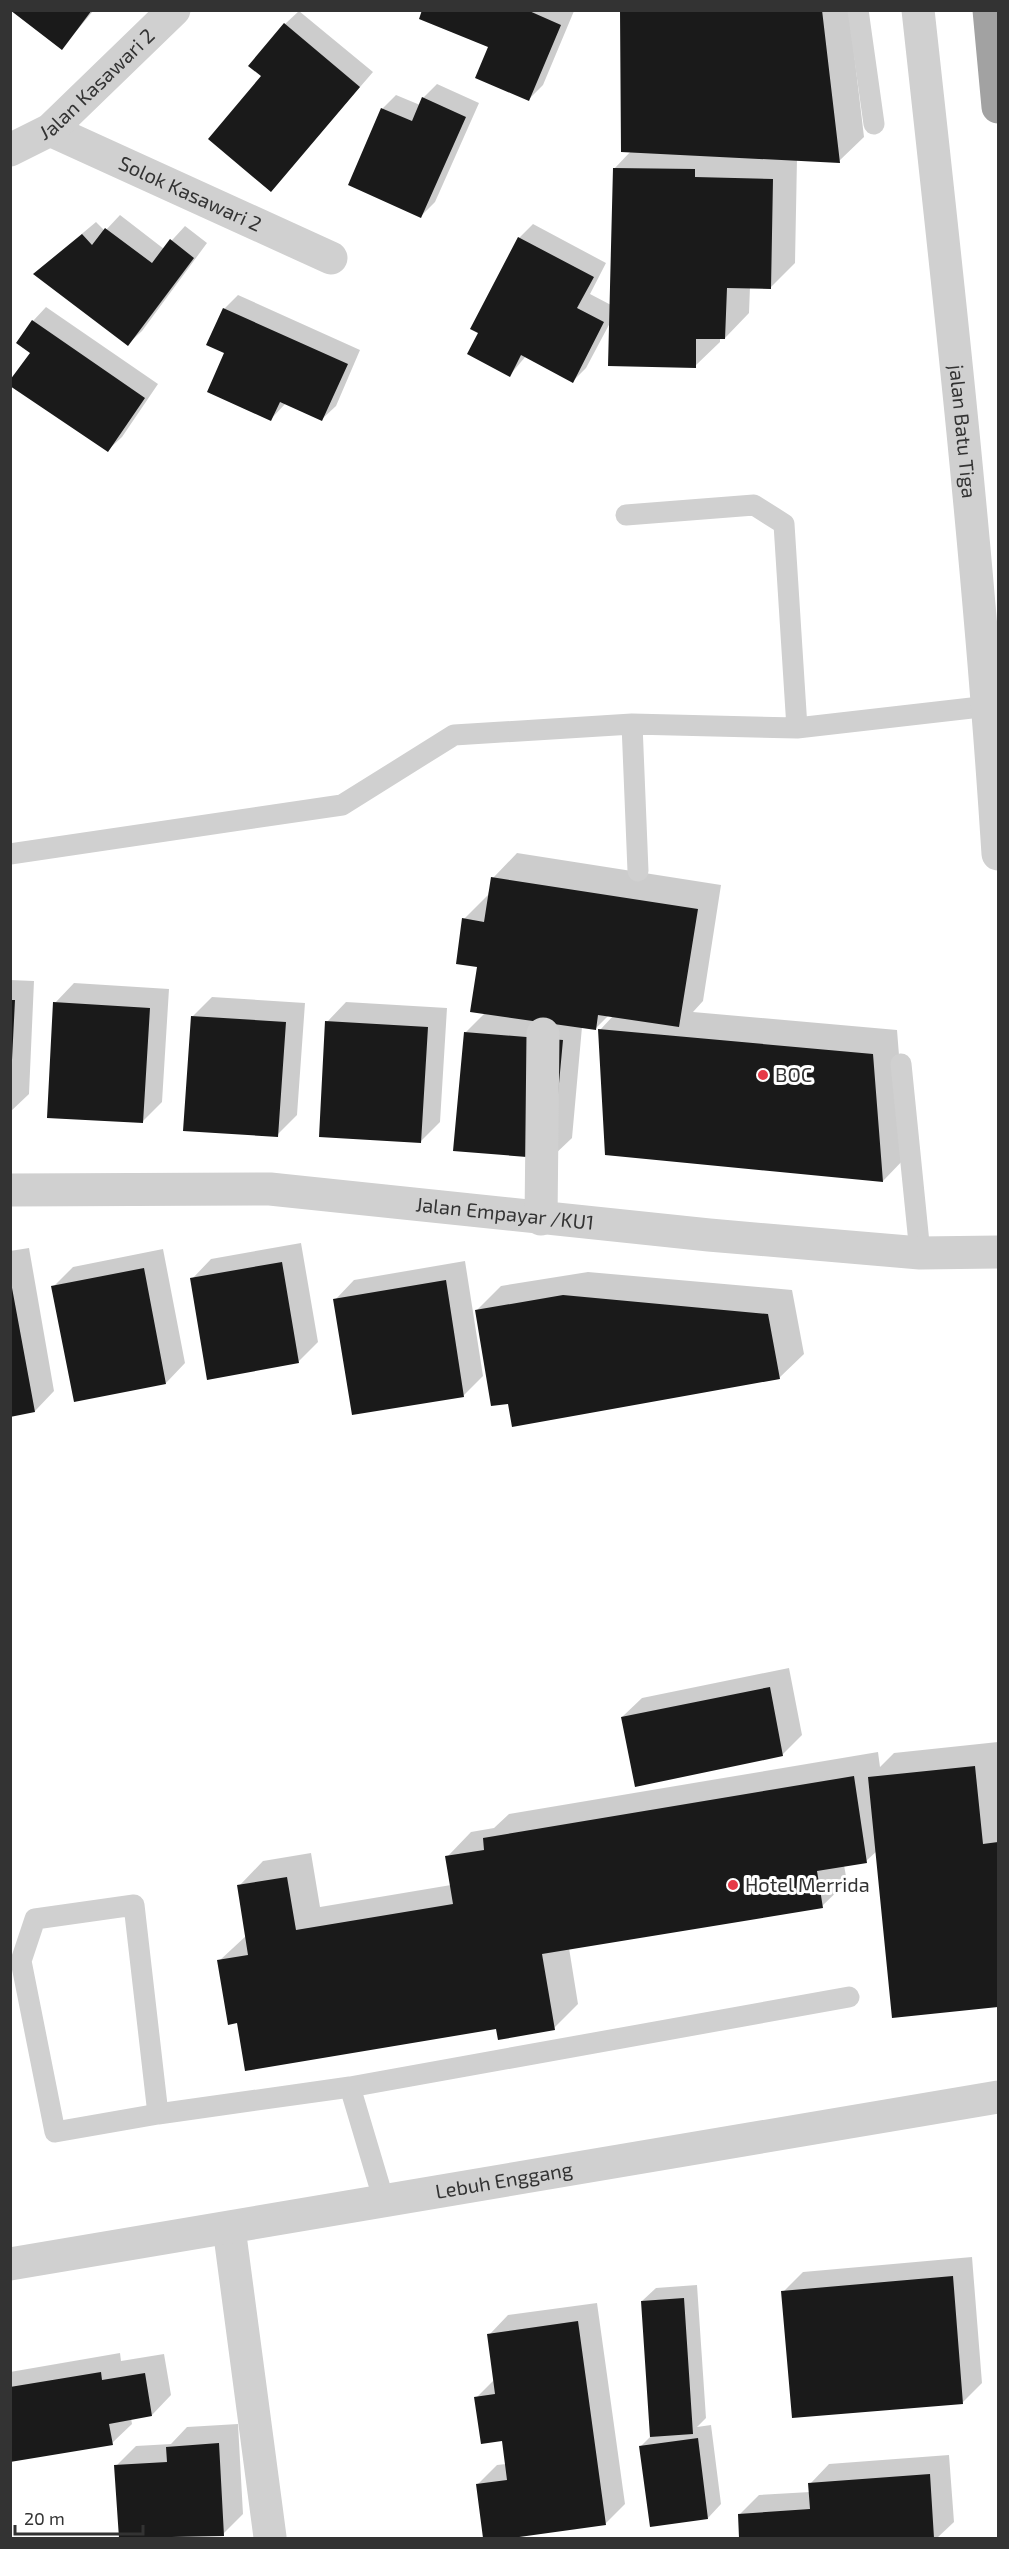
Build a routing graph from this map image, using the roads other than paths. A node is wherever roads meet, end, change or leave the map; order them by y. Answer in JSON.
{"nodes":[{"id":1,"x":174,"y":10,"type":"edge"},
{"id":2,"x":858,"y":10,"type":"edge"},
{"id":3,"x":918,"y":10,"type":"edge"},
{"id":4,"x":989,"y":10,"type":"edge"},
{"id":5,"x":999,"y":106,"type":"edge"},
{"id":6,"x":874,"y":124,"type":"dead end"},
{"id":7,"x":50,"y":130,"type":"junction"},
{"id":8,"x":10,"y":150,"type":"edge"},
{"id":9,"x":331,"y":258,"type":"dead end"},
{"id":10,"x":626,"y":514,"type":"dead end"},
{"id":11,"x":989,"y":706,"type":"junction"},
{"id":12,"x":632,"y":724,"type":"junction"},
{"id":13,"x":797,"y":728,"type":"junction"},
{"id":14,"x":10,"y":854,"type":"edge"},
{"id":15,"x":999,"y":854,"type":"edge"},
{"id":16,"x":638,"y":871,"type":"dead end"},
{"id":17,"x":543,"y":1034,"type":"dead end"},
{"id":18,"x":901,"y":1064,"type":"dead end"},
{"id":19,"x":10,"y":1190,"type":"edge"},
{"id":20,"x":541,"y":1219,"type":"junction"},
{"id":21,"x":920,"y":1252,"type":"junction"},
{"id":22,"x":999,"y":1252,"type":"edge"},
{"id":23,"x":849,"y":1996,"type":"dead end"},
{"id":24,"x":350,"y":2087,"type":"junction"},
{"id":25,"x":999,"y":2097,"type":"edge"},
{"id":26,"x":158,"y":2114,"type":"junction"},
{"id":27,"x":384,"y":2201,"type":"junction"},
{"id":28,"x":229,"y":2228,"type":"junction"},
{"id":29,"x":10,"y":2264,"type":"edge"},
{"id":30,"x":270,"y":2537,"type":"dead end"}],
"edges":[{"from":1,"to":7,"type":"street","name":"Jalan Kasawari 2"},
{"from":2,"to":6,"type":"lane"},
{"from":3,"to":11,"type":"street","name":"jalan Batu Tiga"},
{"from":4,"to":5,"type":"highway"},
{"from":7,"to":8,"type":"street","name":"Jalan Kasawari 2"},
{"from":7,"to":9,"type":"street","name":"Solok Kasawari 2"},
{"from":10,"to":13,"type":"lane"},
{"from":11,"to":13,"type":"lane"},
{"from":11,"to":15,"type":"street","name":"jalan Batu Tiga"},
{"from":12,"to":13,"type":"lane"},
{"from":12,"to":14,"type":"lane"},
{"from":12,"to":16,"type":"lane"},
{"from":17,"to":20,"type":"street"},
{"from":18,"to":21,"type":"lane"},
{"from":19,"to":20,"type":"street","name":"Jalan Empayar /KU1"},
{"from":20,"to":21,"type":"street","name":"Jalan Empayar /KU1"},
{"from":21,"to":22,"type":"street","name":"Jalan Empayar /KU1"},
{"from":23,"to":24,"type":"lane"},
{"from":24,"to":26,"type":"lane"},
{"from":24,"to":27,"type":"lane"},
{"from":25,"to":27,"type":"street","name":"Lebuh Enggang"},
{"from":26,"to":26,"type":"lane"},
{"from":27,"to":28,"type":"street","name":"Lebuh Enggang"},
{"from":28,"to":29,"type":"street","name":"Lebuh Enggang"},
{"from":28,"to":30,"type":"street"}]}
